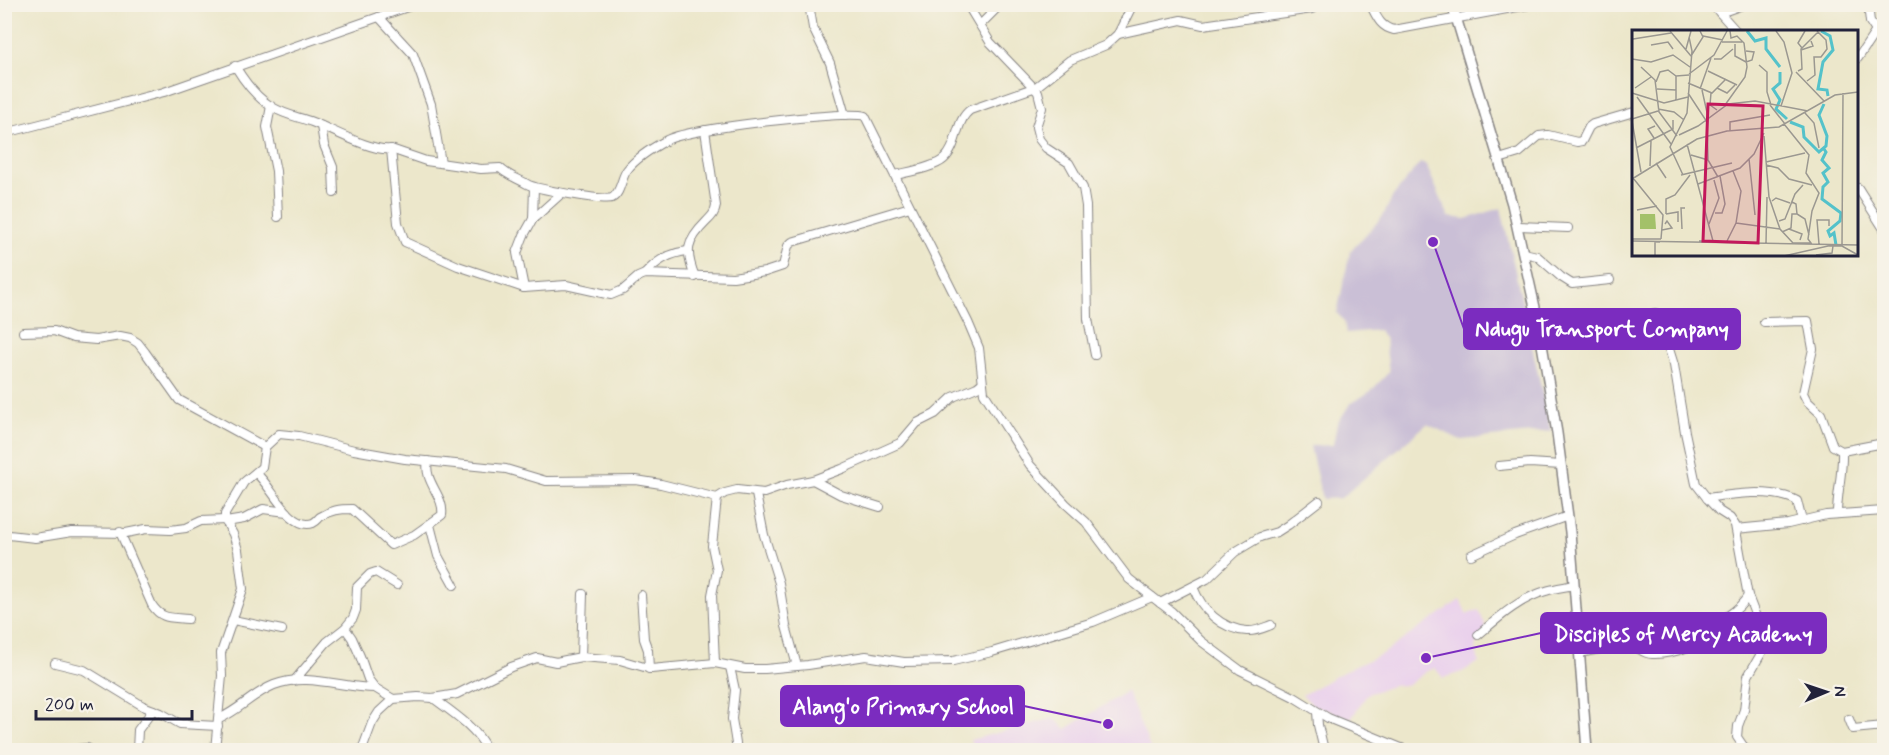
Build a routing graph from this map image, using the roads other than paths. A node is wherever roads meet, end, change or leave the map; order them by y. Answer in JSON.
{"nodes":[{"id":1,"x":416,"y":4,"type":"edge"},
{"id":2,"x":809,"y":4,"type":"edge"},
{"id":3,"x":967,"y":4,"type":"edge"},
{"id":4,"x":1001,"y":4,"type":"edge"},
{"id":5,"x":1133,"y":4,"type":"edge"},
{"id":6,"x":1321,"y":4,"type":"edge"},
{"id":7,"x":1371,"y":4,"type":"edge"},
{"id":8,"x":1452,"y":4,"type":"edge"},
{"id":9,"x":1534,"y":4,"type":"edge"},
{"id":10,"x":1712,"y":4,"type":"edge"},
{"id":11,"x":1745,"y":4,"type":"edge"},
{"id":12,"x":1868,"y":4,"type":"edge"},
{"id":13,"x":1720,"y":13,"type":"junction"},
{"id":14,"x":379,"y":17,"type":"junction"},
{"id":15,"x":1457,"y":18,"type":"junction"},
{"id":16,"x":980,"y":25,"type":"junction"},
{"id":17,"x":1735,"y":30,"type":"edge"},
{"id":18,"x":1880,"y":31,"type":"edge"},
{"id":19,"x":1118,"y":34,"type":"junction"},
{"id":20,"x":1859,"y":56,"type":"edge"},
{"id":21,"x":235,"y":66,"type":"junction"},
{"id":22,"x":1036,"y":87,"type":"junction"},
{"id":23,"x":271,"y":106,"type":"junction"},
{"id":24,"x":1632,"y":113,"type":"edge"},
{"id":25,"x":845,"y":115,"type":"junction"},
{"id":26,"x":321,"y":126,"type":"junction"},
{"id":27,"x":4,"y":130,"type":"edge"},
{"id":28,"x":705,"y":130,"type":"junction"},
{"id":29,"x":391,"y":149,"type":"junction"},
{"id":30,"x":1499,"y":159,"type":"junction"},
{"id":31,"x":441,"y":163,"type":"junction"},
{"id":32,"x":895,"y":175,"type":"junction"},
{"id":33,"x":534,"y":187,"type":"junction"},
{"id":34,"x":1859,"y":191,"type":"edge"},
{"id":35,"x":334,"y":193,"type":"dead end"},
{"id":36,"x":562,"y":193,"type":"junction"},
{"id":37,"x":910,"y":207,"type":"junction"},
{"id":38,"x":278,"y":217,"type":"dead end"},
{"id":39,"x":533,"y":219,"type":"junction"},
{"id":40,"x":1518,"y":226,"type":"junction"},
{"id":41,"x":1568,"y":228,"type":"dead end"},
{"id":42,"x":1884,"y":229,"type":"edge"},
{"id":43,"x":687,"y":251,"type":"junction"},
{"id":44,"x":1524,"y":253,"type":"junction"},
{"id":45,"x":645,"y":274,"type":"junction"},
{"id":46,"x":695,"y":277,"type":"junction"},
{"id":47,"x":1610,"y":280,"type":"dead end"},
{"id":48,"x":524,"y":288,"type":"junction"},
{"id":49,"x":1538,"y":321,"type":"junction"},
{"id":50,"x":1764,"y":321,"type":"dead end"},
{"id":51,"x":23,"y":332,"type":"dead end"},
{"id":52,"x":1095,"y":355,"type":"dead end"},
{"id":53,"x":982,"y":383,"type":"junction"},
{"id":54,"x":1884,"y":443,"type":"edge"},
{"id":55,"x":265,"y":447,"type":"junction"},
{"id":56,"x":1842,"y":451,"type":"junction"},
{"id":57,"x":428,"y":461,"type":"junction"},
{"id":58,"x":1561,"y":465,"type":"junction"},
{"id":59,"x":1499,"y":466,"type":"dead end"},
{"id":60,"x":256,"y":473,"type":"junction"},
{"id":61,"x":813,"y":480,"type":"junction"},
{"id":62,"x":756,"y":494,"type":"junction"},
{"id":63,"x":717,"y":498,"type":"junction"},
{"id":64,"x":1707,"y":498,"type":"junction"},
{"id":65,"x":1319,"y":501,"type":"dead end"},
{"id":66,"x":880,"y":507,"type":"dead end"},
{"id":67,"x":1884,"y":511,"type":"edge"},
{"id":68,"x":288,"y":512,"type":"junction"},
{"id":69,"x":1837,"y":514,"type":"junction"},
{"id":70,"x":1568,"y":516,"type":"junction"},
{"id":71,"x":225,"y":521,"type":"junction"},
{"id":72,"x":1802,"y":521,"type":"junction"},
{"id":73,"x":430,"y":525,"type":"junction"},
{"id":74,"x":1736,"y":529,"type":"junction"},
{"id":75,"x":120,"y":532,"type":"junction"},
{"id":76,"x":9,"y":535,"type":"dead end"},
{"id":77,"x":1471,"y":555,"type":"dead end"},
{"id":78,"x":397,"y":585,"type":"dead end"},
{"id":79,"x":454,"y":585,"type":"dead end"},
{"id":80,"x":1574,"y":585,"type":"junction"},
{"id":81,"x":1193,"y":587,"type":"junction"},
{"id":82,"x":583,"y":594,"type":"dead end"},
{"id":83,"x":641,"y":595,"type":"dead end"},
{"id":84,"x":1748,"y":596,"type":"junction"},
{"id":85,"x":1152,"y":597,"type":"junction"},
{"id":86,"x":1160,"y":603,"type":"junction"},
{"id":87,"x":188,"y":618,"type":"dead end"},
{"id":88,"x":233,"y":620,"type":"junction"},
{"id":89,"x":1271,"y":625,"type":"dead end"},
{"id":90,"x":345,"y":627,"type":"junction"},
{"id":91,"x":282,"y":630,"type":"dead end"},
{"id":92,"x":1478,"y":635,"type":"dead end"},
{"id":93,"x":1579,"y":653,"type":"junction"},
{"id":94,"x":581,"y":657,"type":"junction"},
{"id":95,"x":55,"y":663,"type":"dead end"},
{"id":96,"x":715,"y":663,"type":"junction"},
{"id":97,"x":797,"y":666,"type":"junction"},
{"id":98,"x":730,"y":667,"type":"junction"},
{"id":99,"x":649,"y":669,"type":"junction"},
{"id":100,"x":294,"y":681,"type":"junction"},
{"id":101,"x":375,"y":688,"type":"junction"},
{"id":102,"x":433,"y":698,"type":"junction"},
{"id":103,"x":393,"y":699,"type":"junction"},
{"id":104,"x":153,"y":710,"type":"junction"},
{"id":105,"x":1317,"y":712,"type":"junction"},
{"id":106,"x":1849,"y":719,"type":"dead end"},
{"id":107,"x":218,"y":722,"type":"junction"},
{"id":108,"x":1884,"y":726,"type":"edge"},
{"id":109,"x":68,"y":750,"type":"edge"},
{"id":110,"x":91,"y":750,"type":"edge"},
{"id":111,"x":137,"y":750,"type":"edge"},
{"id":112,"x":215,"y":750,"type":"edge"},
{"id":113,"x":362,"y":750,"type":"edge"},
{"id":114,"x":487,"y":750,"type":"edge"},
{"id":115,"x":737,"y":750,"type":"edge"},
{"id":116,"x":1324,"y":750,"type":"edge"},
{"id":117,"x":1406,"y":750,"type":"edge"},
{"id":118,"x":1587,"y":750,"type":"edge"},
{"id":119,"x":1746,"y":750,"type":"edge"}],
"edges":[{"from":1,"to":14,"type":"street"},
{"from":2,"to":25,"type":"street"},
{"from":3,"to":16,"type":"street"},
{"from":4,"to":16,"type":"street"},
{"from":5,"to":19,"type":"street"},
{"from":6,"to":19,"type":"street"},
{"from":7,"to":15,"type":"street"},
{"from":8,"to":15,"type":"main road"},
{"from":9,"to":15,"type":"street"},
{"from":10,"to":13,"type":"street"},
{"from":11,"to":13,"type":"street"},
{"from":12,"to":18,"type":"street"},
{"from":13,"to":17,"type":"street"},
{"from":14,"to":21,"type":"street"},
{"from":14,"to":31,"type":"street"},
{"from":15,"to":30,"type":"main road"},
{"from":16,"to":22,"type":"street"},
{"from":18,"to":20,"type":"street"},
{"from":19,"to":22,"type":"street"},
{"from":21,"to":23,"type":"street"},
{"from":21,"to":27,"type":"street"},
{"from":22,"to":32,"type":"street"},
{"from":22,"to":52,"type":"street"},
{"from":23,"to":26,"type":"street"},
{"from":23,"to":38,"type":"street"},
{"from":24,"to":30,"type":"street"},
{"from":25,"to":28,"type":"street"},
{"from":25,"to":32,"type":"street"},
{"from":26,"to":29,"type":"street"},
{"from":26,"to":35,"type":"street"},
{"from":28,"to":36,"type":"street"},
{"from":28,"to":43,"type":"street"},
{"from":29,"to":31,"type":"street"},
{"from":29,"to":48,"type":"street"},
{"from":30,"to":40,"type":"main road"},
{"from":31,"to":33,"type":"street"},
{"from":32,"to":37,"type":"street"},
{"from":33,"to":36,"type":"street"},
{"from":33,"to":39,"type":"street"},
{"from":34,"to":42,"type":"street"},
{"from":36,"to":39,"type":"street"},
{"from":37,"to":46,"type":"street"},
{"from":37,"to":53,"type":"street"},
{"from":39,"to":48,"type":"street"},
{"from":40,"to":41,"type":"street"},
{"from":40,"to":44,"type":"main road"},
{"from":43,"to":45,"type":"street"},
{"from":43,"to":46,"type":"street"},
{"from":44,"to":47,"type":"street"},
{"from":44,"to":49,"type":"main road"},
{"from":45,"to":46,"type":"street"},
{"from":45,"to":48,"type":"street"},
{"from":49,"to":58,"type":"main road"},
{"from":49,"to":64,"type":"street"},
{"from":50,"to":56,"type":"street"},
{"from":51,"to":55,"type":"street"},
{"from":53,"to":61,"type":"street"},
{"from":53,"to":85,"type":"street"},
{"from":54,"to":56,"type":"street"},
{"from":55,"to":57,"type":"street"},
{"from":55,"to":60,"type":"street"},
{"from":56,"to":69,"type":"street"},
{"from":57,"to":63,"type":"street"},
{"from":57,"to":73,"type":"street"},
{"from":58,"to":59,"type":"street"},
{"from":58,"to":70,"type":"main road"},
{"from":60,"to":68,"type":"street"},
{"from":60,"to":71,"type":"street"},
{"from":61,"to":62,"type":"street"},
{"from":61,"to":66,"type":"street"},
{"from":62,"to":63,"type":"street"},
{"from":62,"to":97,"type":"street"},
{"from":63,"to":96,"type":"street"},
{"from":64,"to":72,"type":"street"},
{"from":64,"to":74,"type":"street"},
{"from":65,"to":81,"type":"street"},
{"from":67,"to":69,"type":"street"},
{"from":68,"to":71,"type":"street"},
{"from":68,"to":73,"type":"street"},
{"from":69,"to":72,"type":"street"},
{"from":70,"to":77,"type":"street"},
{"from":70,"to":80,"type":"main road"},
{"from":71,"to":75,"type":"street"},
{"from":71,"to":88,"type":"street"},
{"from":72,"to":74,"type":"street"},
{"from":73,"to":79,"type":"street"},
{"from":74,"to":84,"type":"street"},
{"from":75,"to":76,"type":"street"},
{"from":75,"to":87,"type":"street"},
{"from":78,"to":90,"type":"street"},
{"from":80,"to":92,"type":"street"},
{"from":80,"to":93,"type":"main road"},
{"from":81,"to":86,"type":"street"},
{"from":81,"to":89,"type":"street"},
{"from":82,"to":94,"type":"street"},
{"from":83,"to":99,"type":"street"},
{"from":84,"to":93,"type":"street"},
{"from":84,"to":119,"type":"street"},
{"from":85,"to":86,"type":"street"},
{"from":85,"to":97,"type":"street"},
{"from":86,"to":105,"type":"street"},
{"from":88,"to":91,"type":"street"},
{"from":88,"to":107,"type":"street"},
{"from":90,"to":100,"type":"street"},
{"from":90,"to":101,"type":"street"},
{"from":93,"to":118,"type":"main road"},
{"from":94,"to":99,"type":"street"},
{"from":94,"to":102,"type":"street"},
{"from":95,"to":104,"type":"street"},
{"from":96,"to":98,"type":"street"},
{"from":96,"to":99,"type":"street"},
{"from":97,"to":98,"type":"street"},
{"from":98,"to":115,"type":"street"},
{"from":100,"to":101,"type":"street"},
{"from":100,"to":107,"type":"street"},
{"from":101,"to":103,"type":"street"},
{"from":102,"to":103,"type":"street"},
{"from":102,"to":114,"type":"street"},
{"from":103,"to":113,"type":"street"},
{"from":104,"to":107,"type":"street"},
{"from":104,"to":111,"type":"street"},
{"from":105,"to":116,"type":"street"},
{"from":105,"to":117,"type":"street"},
{"from":106,"to":108,"type":"street"},
{"from":107,"to":112,"type":"street"},
{"from":109,"to":110,"type":"street"}]}
